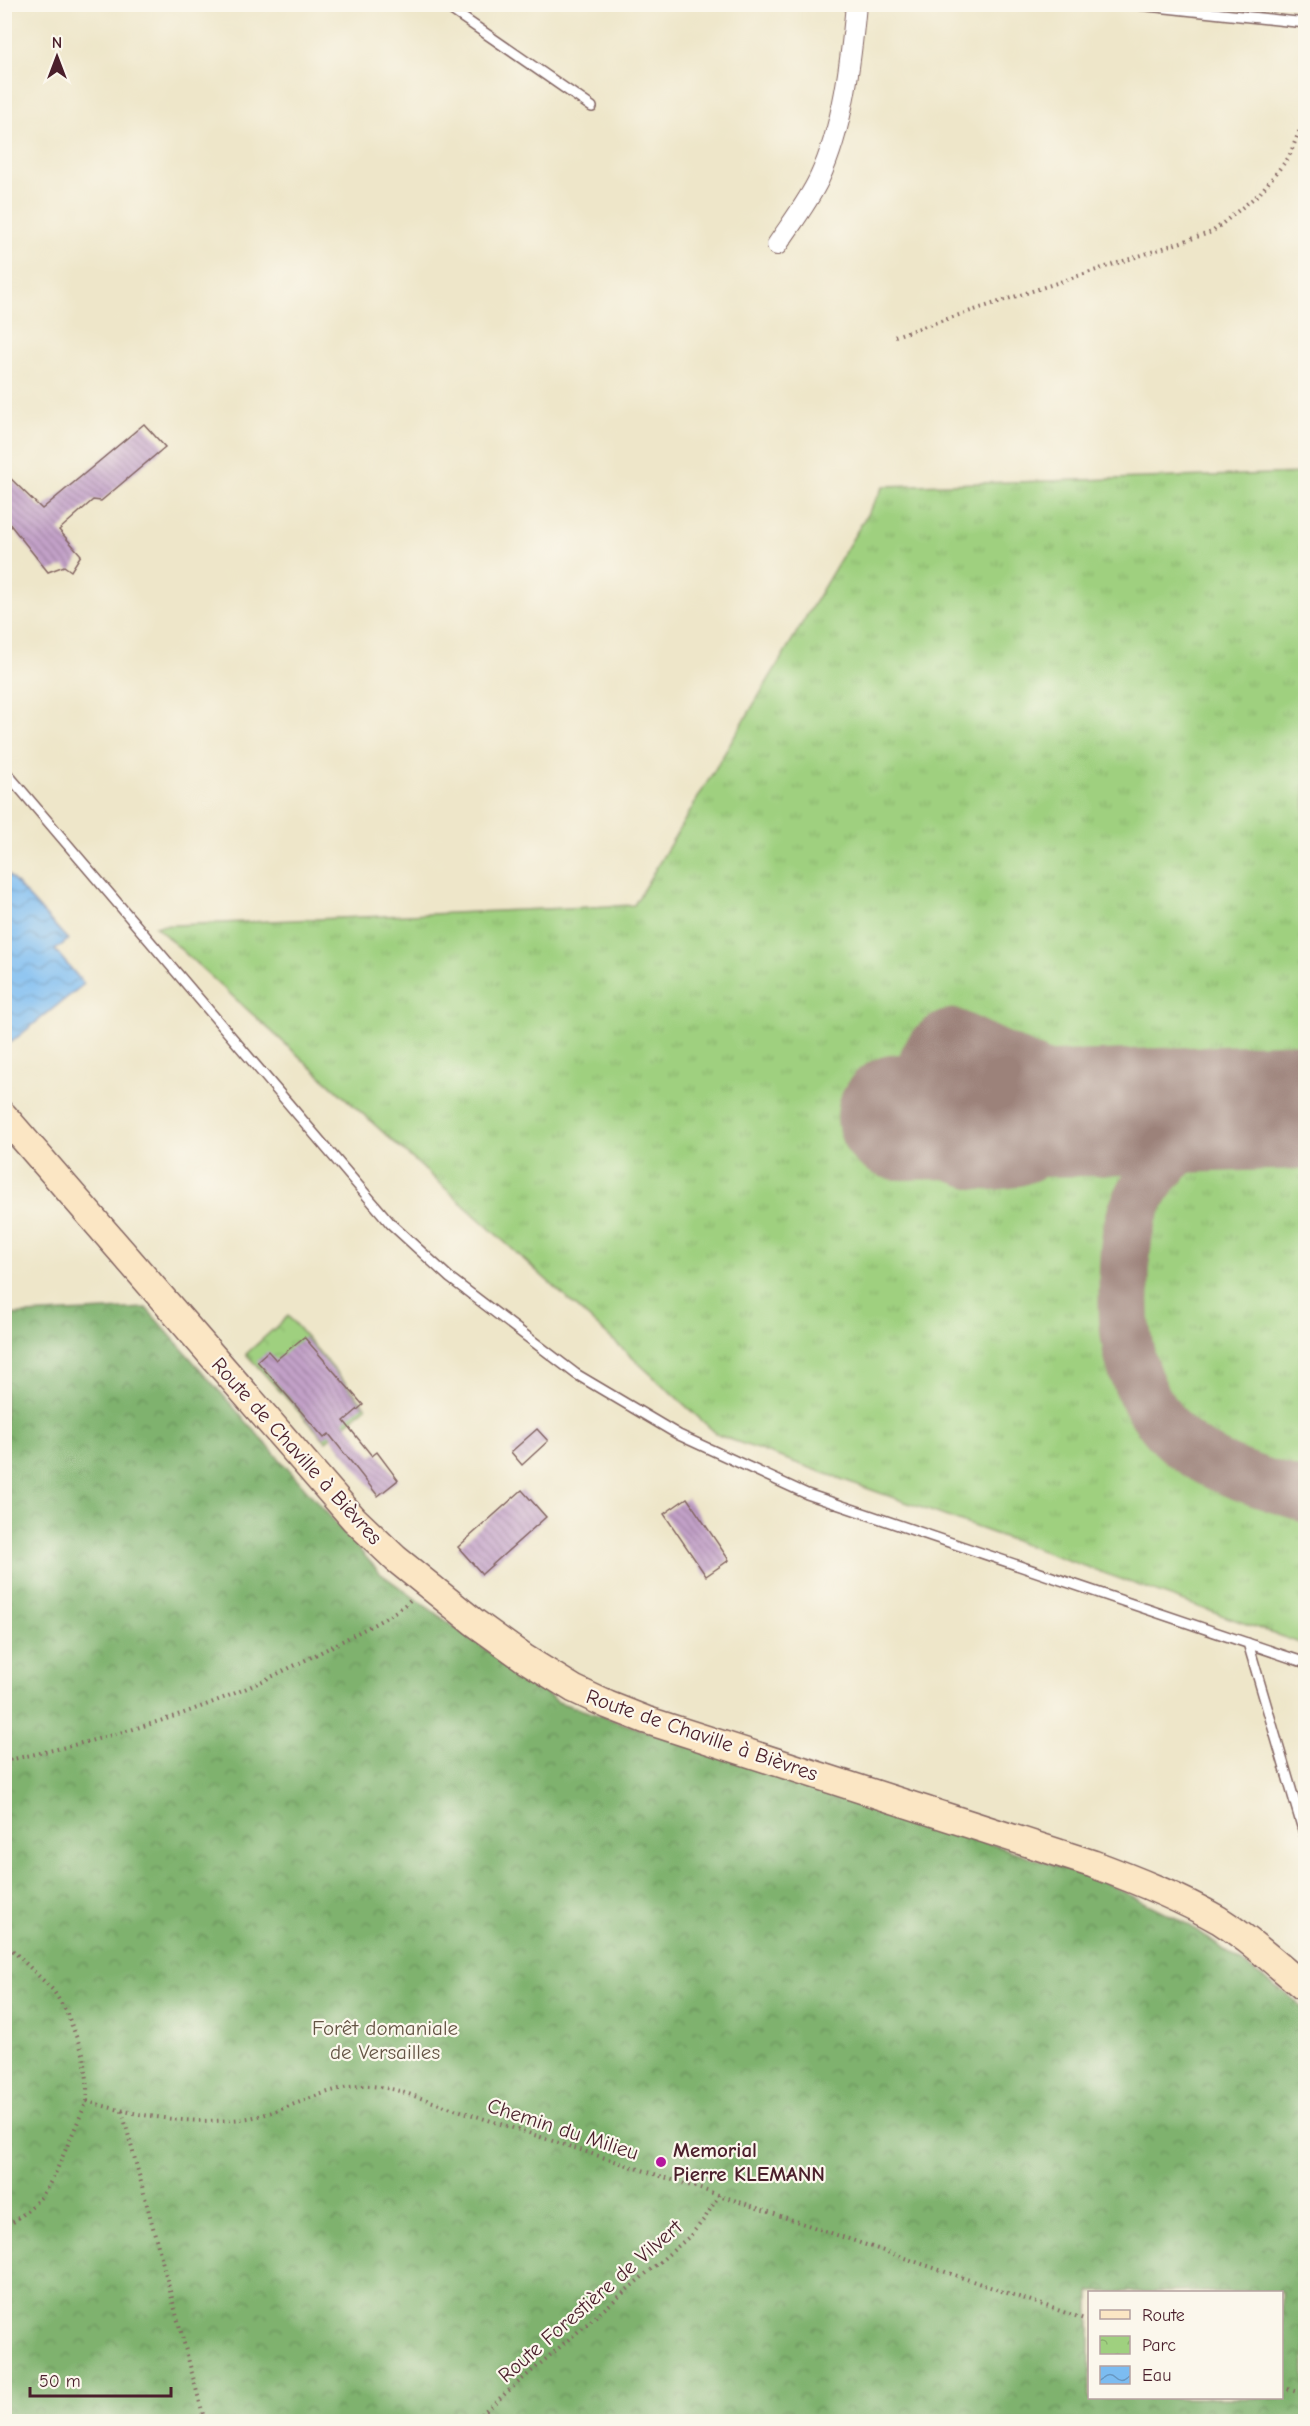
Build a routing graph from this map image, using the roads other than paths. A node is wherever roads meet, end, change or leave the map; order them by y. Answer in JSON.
{"nodes":[{"id":1,"x":443,"y":4,"type":"edge"},
{"id":2,"x":856,"y":4,"type":"edge"},
{"id":3,"x":1129,"y":4,"type":"edge"},
{"id":4,"x":1305,"y":23,"type":"edge"},
{"id":5,"x":592,"y":107,"type":"dead end"},
{"id":6,"x":777,"y":245,"type":"dead end"},
{"id":7,"x":4,"y":770,"type":"edge"},
{"id":8,"x":4,"y":1116,"type":"edge"},
{"id":9,"x":1248,"y":1643,"type":"junction"},
{"id":10,"x":1305,"y":1663,"type":"edge"},
{"id":11,"x":1305,"y":1840,"type":"edge"},
{"id":12,"x":1305,"y":1989,"type":"edge"}],
"edges":[{"from":1,"to":5,"type":"lane"},
{"from":2,"to":6,"type":"street"},
{"from":3,"to":4,"type":"lane"},
{"from":7,"to":9,"type":"lane"},
{"from":8,"to":12,"type":"main road","name":"Route de Chaville à Bièvres"},
{"from":9,"to":10,"type":"lane"},
{"from":9,"to":11,"type":"lane"}]}
